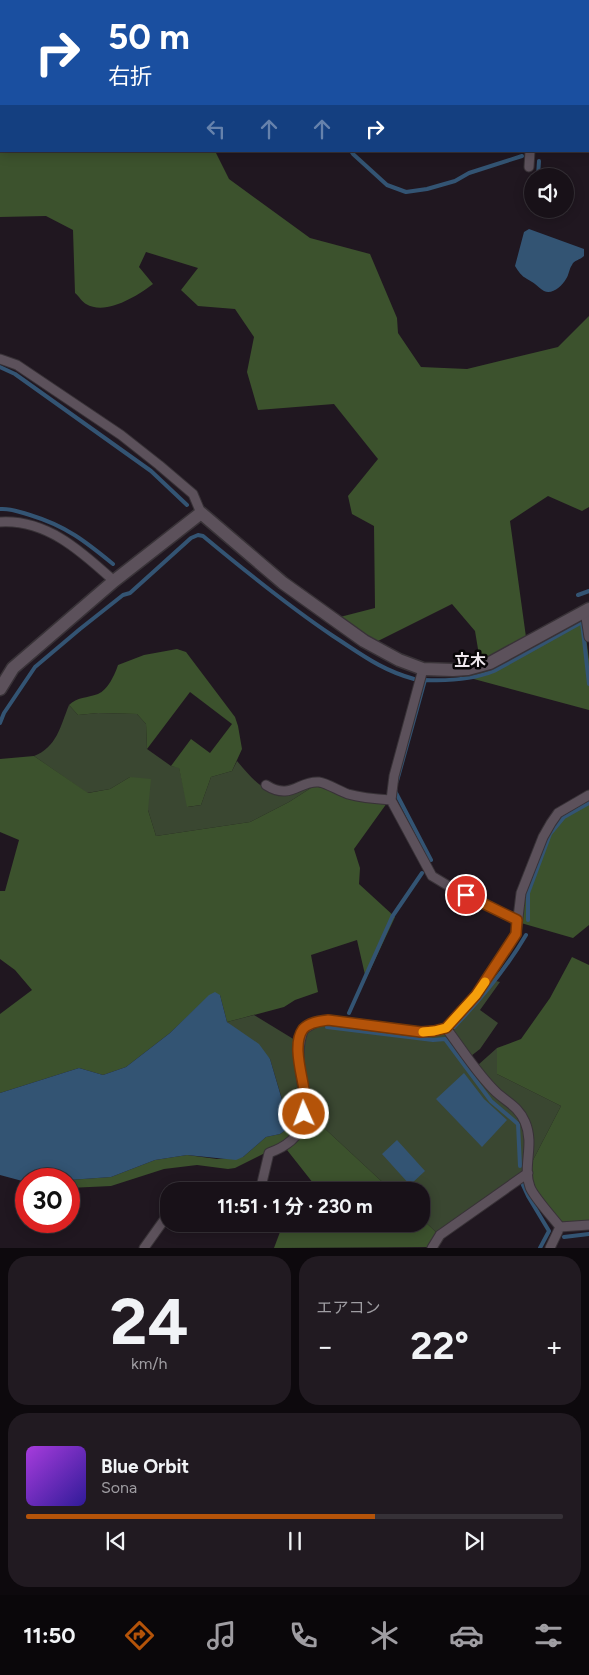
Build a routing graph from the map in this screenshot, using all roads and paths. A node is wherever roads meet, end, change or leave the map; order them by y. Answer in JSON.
{"nodes":[{"id":1,"x":530,"y":152,"type":"edge"},
{"id":2,"x":530,"y":167,"type":"dead end"},
{"id":3,"x":0,"y":359,"type":"edge"},
{"id":4,"x":201,"y":513,"type":"junction"},
{"id":5,"x":0,"y":522,"type":"edge"},
{"id":6,"x":114,"y":581,"type":"junction"},
{"id":7,"x":587,"y":610,"type":"edge"},
{"id":8,"x":589,"y":637,"type":"edge"},
{"id":9,"x":422,"y":669,"type":"junction"},
{"id":10,"x":0,"y":689,"type":"edge"},
{"id":11,"x":266,"y":785,"type":"dead end"},
{"id":12,"x":589,"y":795,"type":"edge"},
{"id":13,"x":391,"y":800,"type":"junction"},
{"id":14,"x":517,"y":920,"type":"junction"},
{"id":15,"x":446,"y":1028,"type":"junction"},
{"id":16,"x":528,"y":1173,"type":"junction"},
{"id":17,"x":262,"y":1182,"type":"edge"},
{"id":18,"x":589,"y":1224,"type":"edge"},
{"id":19,"x":160,"y":1226,"type":"edge"},
{"id":20,"x":560,"y":1227,"type":"junction"},
{"id":21,"x":144,"y":1248,"type":"edge"},
{"id":22,"x":432,"y":1248,"type":"edge"},
{"id":23,"x":550,"y":1248,"type":"edge"}],
"edges":[{"from":1,"to":2,"type":"street"},
{"from":3,"to":4,"type":"street"},
{"from":4,"to":6,"type":"street"},
{"from":4,"to":9,"type":"street"},
{"from":5,"to":6,"type":"street"},
{"from":6,"to":10,"type":"street"},
{"from":7,"to":8,"type":"street"},
{"from":7,"to":9,"type":"street"},
{"from":9,"to":13,"type":"street"},
{"from":11,"to":13,"type":"street"},
{"from":12,"to":14,"type":"street"},
{"from":13,"to":14,"type":"street"},
{"from":14,"to":15,"type":"street"},
{"from":15,"to":16,"type":"street"},
{"from":15,"to":17,"type":"street"},
{"from":16,"to":20,"type":"street"},
{"from":16,"to":22,"type":"street"},
{"from":18,"to":20,"type":"street"},
{"from":19,"to":21,"type":"street"},
{"from":20,"to":23,"type":"street"}]}
